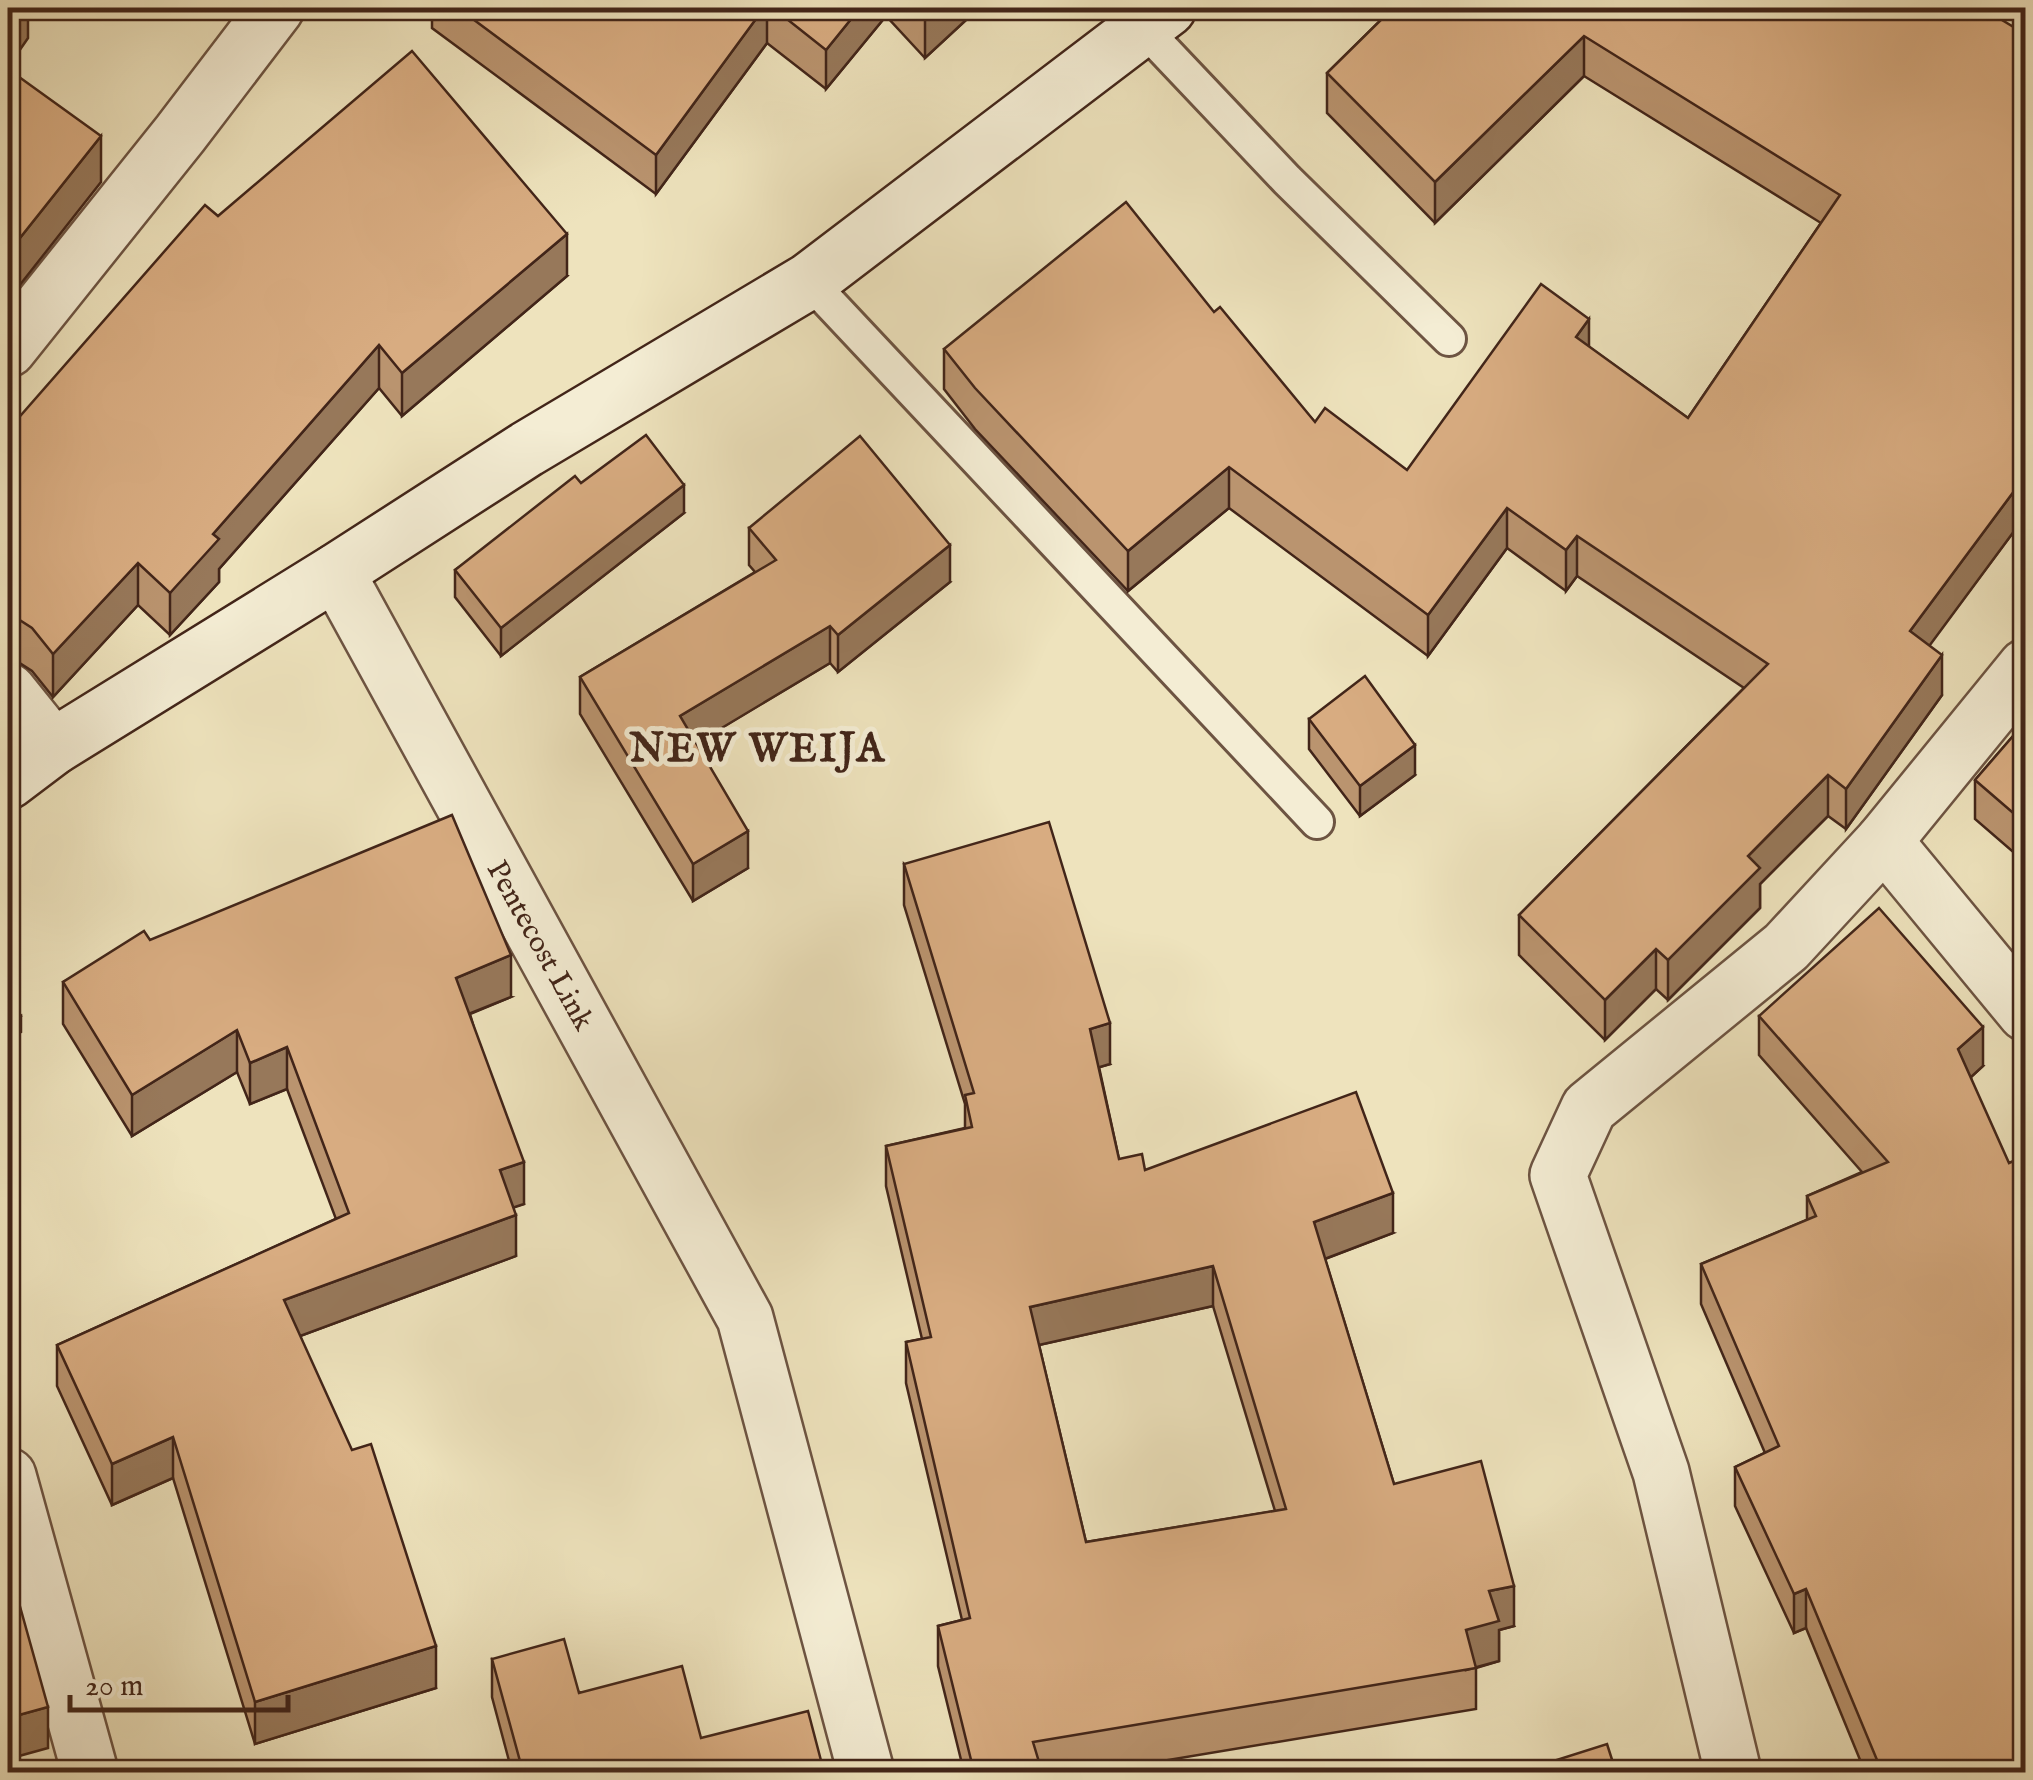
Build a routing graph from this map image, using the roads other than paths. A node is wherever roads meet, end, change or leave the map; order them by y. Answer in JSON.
{"nodes":[{"id":1,"x":276,"y":8,"type":"edge"},
{"id":2,"x":1156,"y":18,"type":"edge"},
{"id":3,"x":809,"y":281,"type":"junction"},
{"id":4,"x":1449,"y":339,"type":"dead end"},
{"id":5,"x":8,"y":349,"type":"edge"},
{"id":6,"x":336,"y":572,"type":"junction"},
{"id":7,"x":2026,"y":667,"type":"edge"},
{"id":8,"x":8,"y":692,"type":"edge"},
{"id":9,"x":54,"y":747,"type":"junction"},
{"id":10,"x":8,"y":782,"type":"edge"},
{"id":11,"x":1317,"y":822,"type":"dead end"},
{"id":12,"x":1884,"y":840,"type":"junction"},
{"id":13,"x":2026,"y":1013,"type":"edge"},
{"id":14,"x":8,"y":1476,"type":"edge"},
{"id":15,"x":90,"y":1772,"type":"edge"},
{"id":16,"x":866,"y":1772,"type":"edge"},
{"id":17,"x":1733,"y":1772,"type":"edge"}],
"edges":[{"from":1,"to":5,"type":"street"},
{"from":2,"to":3,"type":"street"},
{"from":2,"to":4,"type":"lane"},
{"from":3,"to":6,"type":"street"},
{"from":3,"to":11,"type":"lane"},
{"from":6,"to":9,"type":"street"},
{"from":6,"to":16,"type":"street","name":"Pentecost Link"},
{"from":7,"to":12,"type":"street"},
{"from":8,"to":9,"type":"street"},
{"from":9,"to":10,"type":"street"},
{"from":12,"to":13,"type":"street"},
{"from":12,"to":17,"type":"street"},
{"from":14,"to":15,"type":"street"}]}
